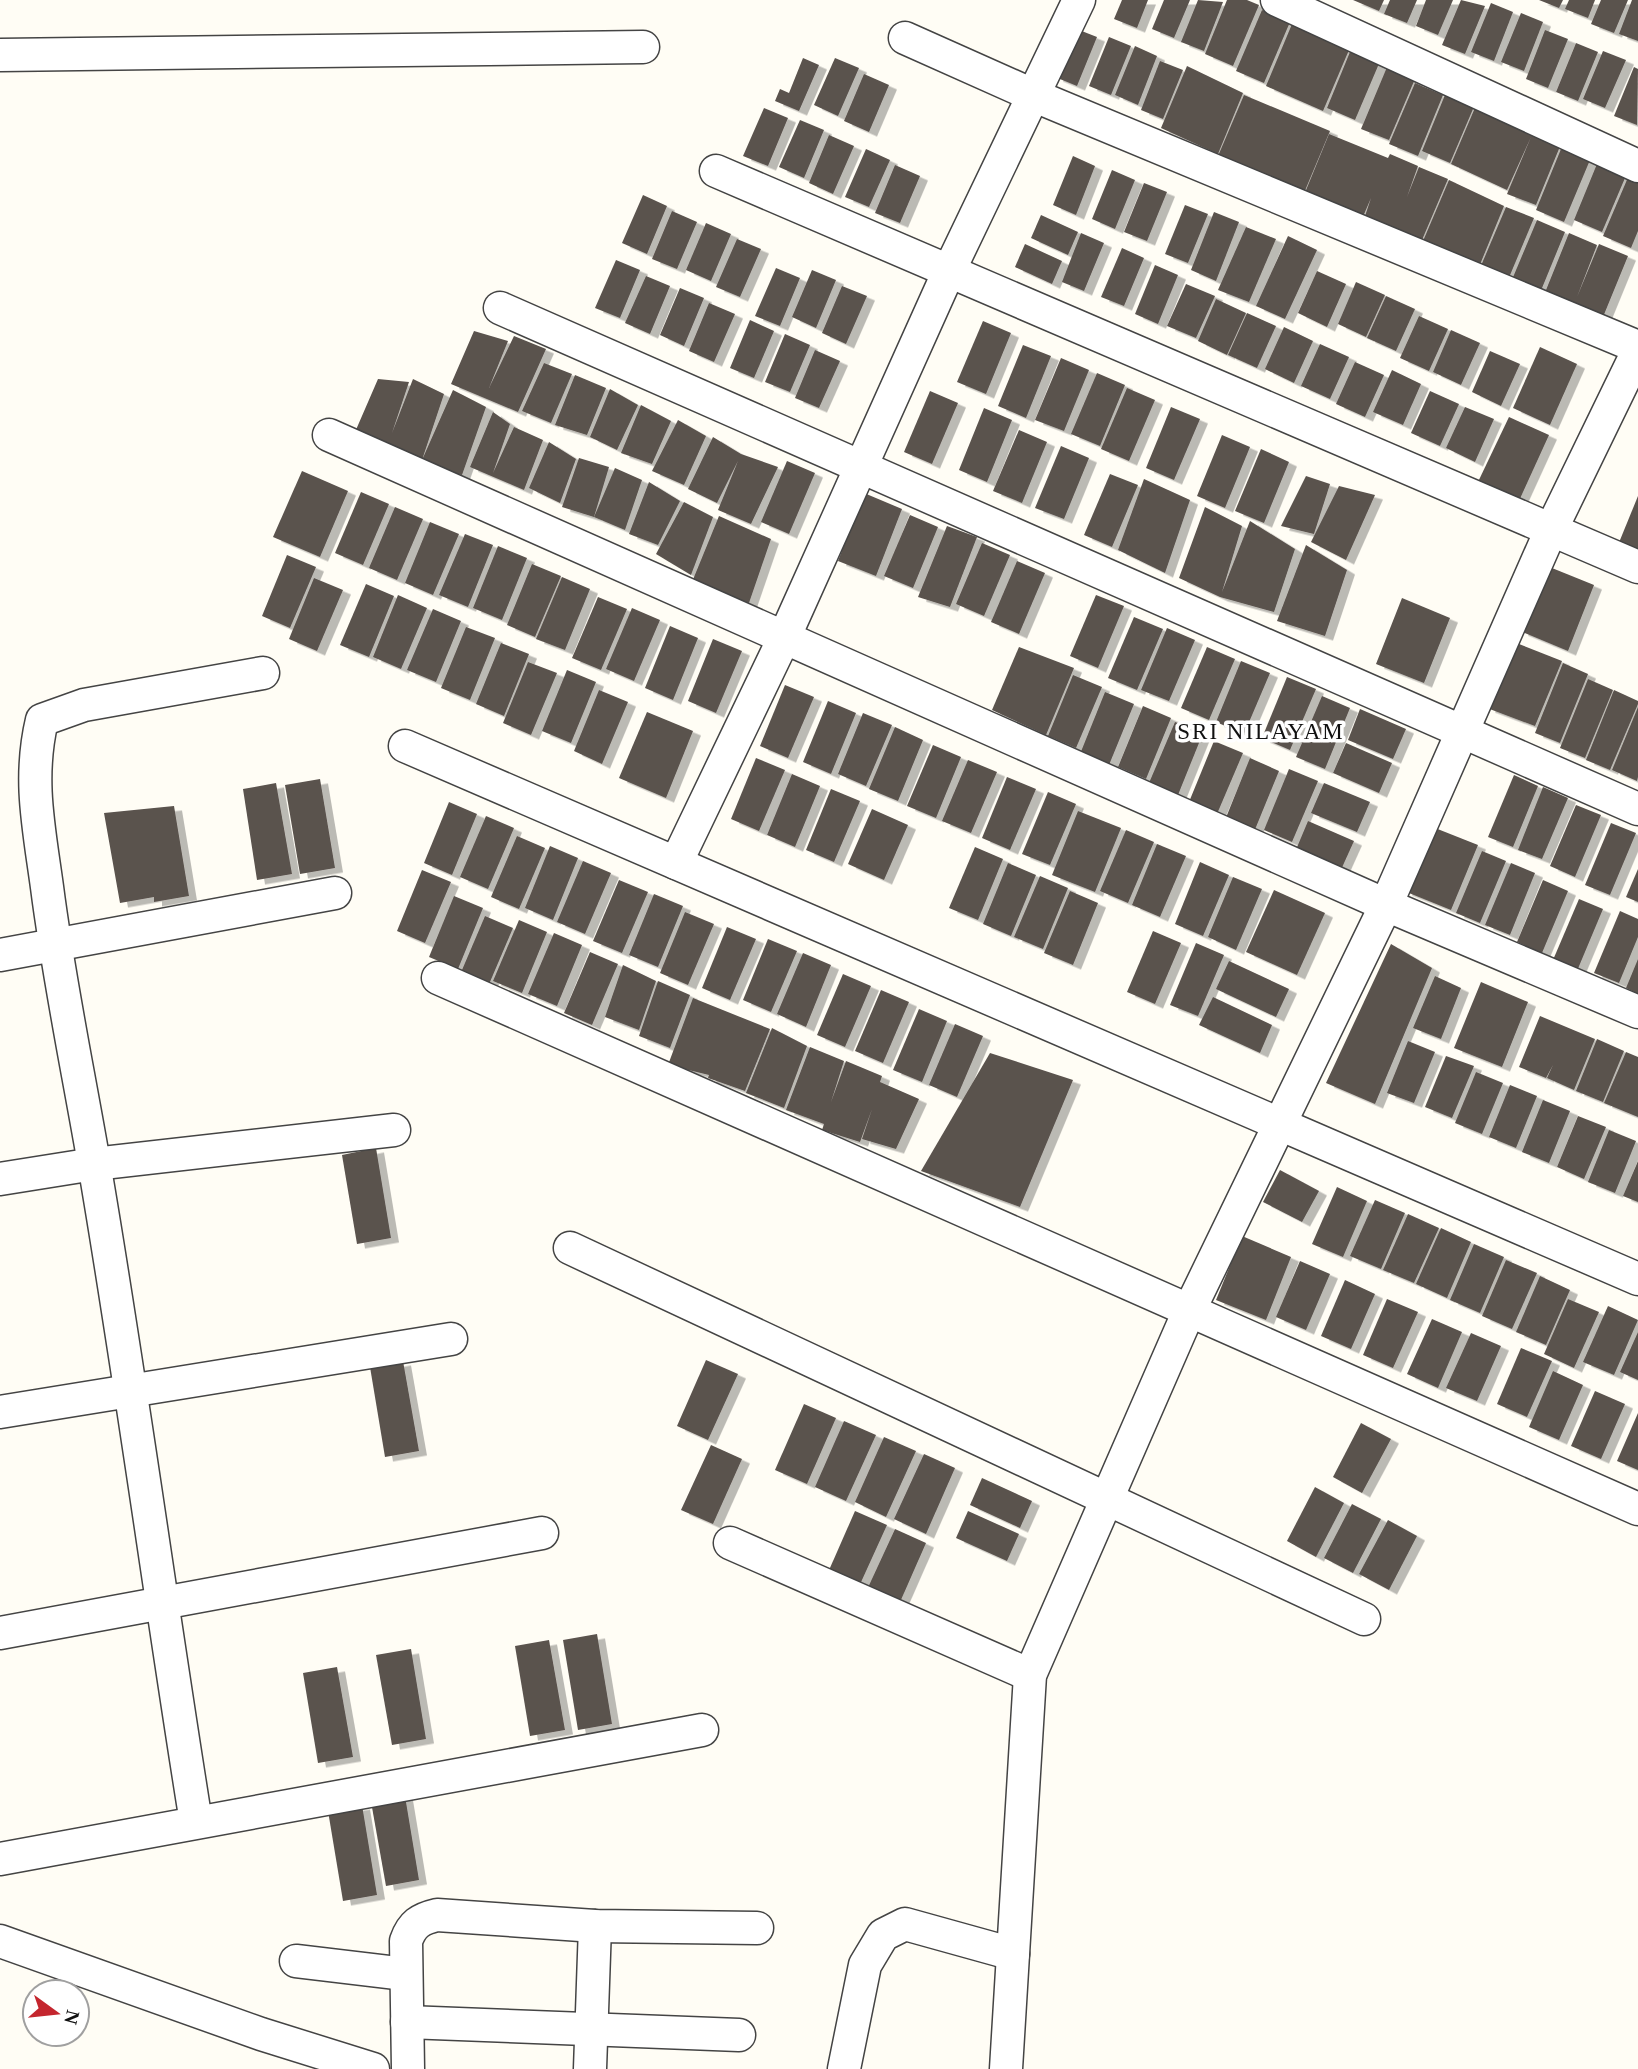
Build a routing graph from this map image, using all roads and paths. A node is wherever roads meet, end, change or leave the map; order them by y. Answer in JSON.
{"nodes":[{"id":1,"x":1079,"y":0,"type":"edge"},
{"id":2,"x":1277,"y":0,"type":"edge"},
{"id":3,"x":905,"y":38,"type":"dead end"},
{"id":4,"x":643,"y":47,"type":"dead end"},
{"id":5,"x":0,"y":55,"type":"edge"},
{"id":6,"x":1035,"y":96,"type":"junction"},
{"id":7,"x":1638,"y":166,"type":"edge"},
{"id":8,"x":716,"y":171,"type":"dead end"},
{"id":9,"x":948,"y":271,"type":"junction"},
{"id":10,"x":500,"y":308,"type":"dead end"},
{"id":11,"x":1638,"y":349,"type":"edge"},
{"id":12,"x":329,"y":435,"type":"dead end"},
{"id":13,"x":860,"y":467,"type":"junction"},
{"id":14,"x":1551,"y":530,"type":"junction"},
{"id":15,"x":1638,"y":567,"type":"edge"},
{"id":16,"x":784,"y":638,"type":"junction"},
{"id":17,"x":263,"y":673,"type":"dead end"},
{"id":18,"x":1461,"y":732,"type":"junction"},
{"id":19,"x":405,"y":746,"type":"dead end"},
{"id":20,"x":1638,"y":810,"type":"edge"},
{"id":21,"x":676,"y":863,"type":"junction"},
{"id":22,"x":335,"y":893,"type":"dead end"},
{"id":23,"x":1385,"y":905,"type":"junction"},
{"id":24,"x":55,"y":946,"type":"junction"},
{"id":25,"x":0,"y":955,"type":"edge"},
{"id":26,"x":438,"y":978,"type":"dead end"},
{"id":27,"x":1638,"y":1012,"type":"edge"},
{"id":28,"x":1281,"y":1125,"type":"junction"},
{"id":29,"x":394,"y":1130,"type":"dead end"},
{"id":30,"x":94,"y":1164,"type":"junction"},
{"id":31,"x":0,"y":1179,"type":"edge"},
{"id":32,"x":569,"y":1248,"type":"dead end"},
{"id":33,"x":1638,"y":1279,"type":"edge"},
{"id":34,"x":1189,"y":1311,"type":"junction"},
{"id":35,"x":451,"y":1339,"type":"dead end"},
{"id":36,"x":133,"y":1391,"type":"junction"},
{"id":37,"x":0,"y":1412,"type":"edge"},
{"id":38,"x":1105,"y":1499,"type":"junction"},
{"id":39,"x":1638,"y":1509,"type":"edge"},
{"id":40,"x":542,"y":1533,"type":"dead end"},
{"id":41,"x":730,"y":1543,"type":"dead end"},
{"id":42,"x":160,"y":1603,"type":"junction"},
{"id":43,"x":1363,"y":1619,"type":"dead end"},
{"id":44,"x":0,"y":1633,"type":"edge"},
{"id":45,"x":1030,"y":1675,"type":"junction"},
{"id":46,"x":702,"y":1730,"type":"dead end"},
{"id":47,"x":196,"y":1822,"type":"junction"},
{"id":48,"x":0,"y":1859,"type":"edge"},
{"id":49,"x":595,"y":1926,"type":"junction"},
{"id":50,"x":757,"y":1928,"type":"dead end"},
{"id":51,"x":0,"y":1941,"type":"edge"},
{"id":52,"x":1013,"y":1954,"type":"junction"},
{"id":53,"x":296,"y":1961,"type":"dead end"},
{"id":54,"x":405,"y":1974,"type":"junction"},
{"id":55,"x":407,"y":2022,"type":"junction"},
{"id":56,"x":591,"y":2029,"type":"junction"},
{"id":57,"x":739,"y":2035,"type":"dead end"},
{"id":58,"x":373,"y":2069,"type":"edge"},
{"id":59,"x":408,"y":2069,"type":"edge"},
{"id":60,"x":590,"y":2069,"type":"edge"},
{"id":61,"x":844,"y":2069,"type":"edge"},
{"id":62,"x":1006,"y":2069,"type":"edge"}],
"edges":[{"from":1,"to":6,"type":"street"},
{"from":2,"to":7,"type":"street"},
{"from":3,"to":6,"type":"street"},
{"from":4,"to":5,"type":"street"},
{"from":6,"to":9,"type":"street"},
{"from":6,"to":11,"type":"street"},
{"from":8,"to":9,"type":"street"},
{"from":9,"to":13,"type":"street"},
{"from":9,"to":14,"type":"street"},
{"from":10,"to":13,"type":"street"},
{"from":11,"to":14,"type":"street"},
{"from":12,"to":16,"type":"street"},
{"from":13,"to":16,"type":"street"},
{"from":13,"to":18,"type":"street"},
{"from":14,"to":15,"type":"street"},
{"from":14,"to":18,"type":"street"},
{"from":16,"to":21,"type":"street"},
{"from":16,"to":23,"type":"street"},
{"from":17,"to":24,"type":"street"},
{"from":18,"to":20,"type":"street"},
{"from":18,"to":23,"type":"street"},
{"from":19,"to":21,"type":"street"},
{"from":21,"to":28,"type":"street"},
{"from":22,"to":24,"type":"street"},
{"from":23,"to":27,"type":"street"},
{"from":23,"to":28,"type":"street"},
{"from":24,"to":25,"type":"street"},
{"from":24,"to":30,"type":"street"},
{"from":26,"to":34,"type":"street"},
{"from":28,"to":33,"type":"street"},
{"from":28,"to":34,"type":"street"},
{"from":29,"to":30,"type":"street"},
{"from":30,"to":31,"type":"street"},
{"from":30,"to":36,"type":"street"},
{"from":32,"to":38,"type":"street"},
{"from":34,"to":38,"type":"street"},
{"from":34,"to":39,"type":"street"},
{"from":35,"to":36,"type":"street"},
{"from":36,"to":37,"type":"street"},
{"from":36,"to":42,"type":"street"},
{"from":38,"to":43,"type":"street"},
{"from":38,"to":45,"type":"street"},
{"from":40,"to":42,"type":"street"},
{"from":41,"to":45,"type":"street"},
{"from":42,"to":44,"type":"street"},
{"from":42,"to":47,"type":"street"},
{"from":45,"to":52,"type":"street"},
{"from":46,"to":47,"type":"street"},
{"from":47,"to":48,"type":"street"},
{"from":49,"to":50,"type":"street"},
{"from":49,"to":54,"type":"street"},
{"from":49,"to":56,"type":"street"},
{"from":51,"to":58,"type":"street"},
{"from":52,"to":61,"type":"street"},
{"from":52,"to":62,"type":"street"},
{"from":53,"to":54,"type":"street"},
{"from":54,"to":55,"type":"street"},
{"from":55,"to":56,"type":"street"},
{"from":55,"to":59,"type":"street"},
{"from":56,"to":57,"type":"street"},
{"from":56,"to":60,"type":"street"}]}
